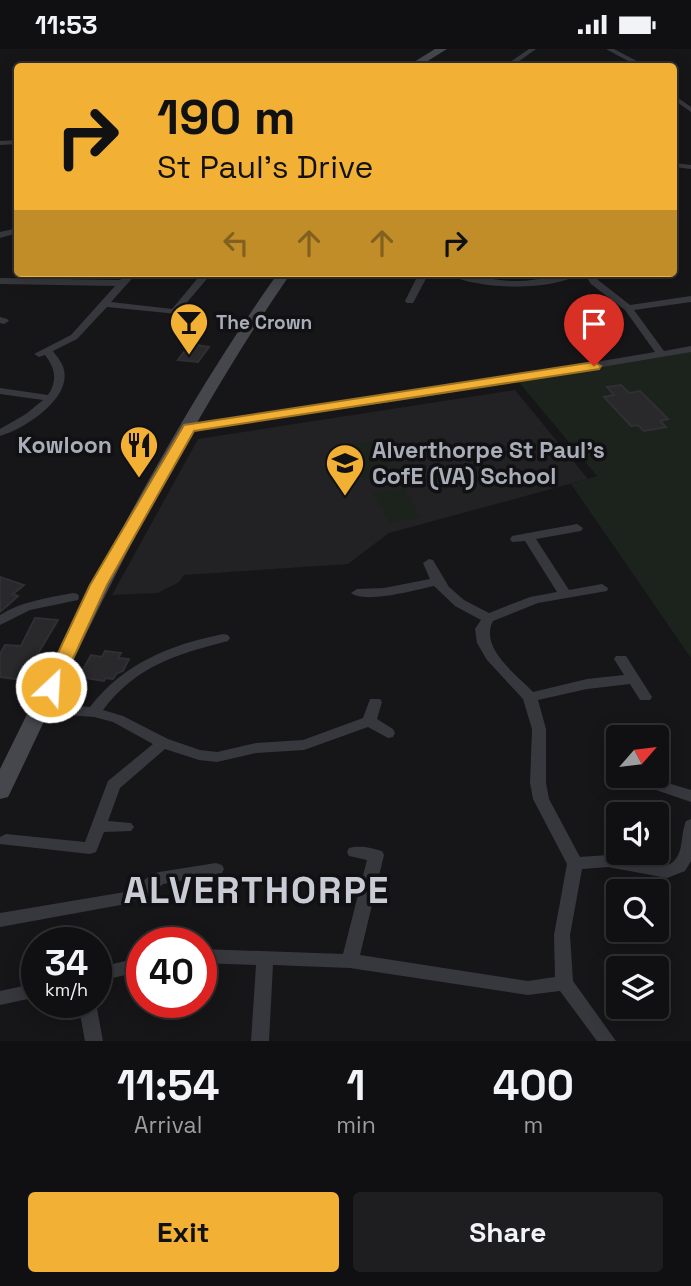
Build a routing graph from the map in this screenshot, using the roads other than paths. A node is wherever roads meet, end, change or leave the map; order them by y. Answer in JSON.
{"nodes":[{"id":1,"x":442,"y":49,"type":"edge"},
{"id":2,"x":533,"y":49,"type":"edge"},
{"id":3,"x":609,"y":49,"type":"edge"},
{"id":4,"x":417,"y":63,"type":"edge"},
{"id":5,"x":511,"y":63,"type":"edge"},
{"id":6,"x":637,"y":63,"type":"edge"},
{"id":7,"x":128,"y":277,"type":"edge"},
{"id":8,"x":204,"y":277,"type":"edge"},
{"id":9,"x":282,"y":277,"type":"edge"},
{"id":10,"x":422,"y":277,"type":"edge"},
{"id":11,"x":470,"y":277,"type":"edge"},
{"id":12,"x":567,"y":277,"type":"edge"},
{"id":13,"x":591,"y":278,"type":"edge"},
{"id":14,"x":560,"y":280,"type":"junction"},
{"id":15,"x":0,"y":281,"type":"edge"},
{"id":16,"x":123,"y":283,"type":"junction"},
{"id":17,"x":691,"y":299,"type":"edge"},
{"id":18,"x":410,"y":301,"type":"dead end"},
{"id":19,"x":107,"y":304,"type":"junction"},
{"id":20,"x":628,"y":308,"type":"junction"},
{"id":21,"x":691,"y":349,"type":"edge"},
{"id":22,"x":661,"y":354,"type":"junction"},
{"id":23,"x":0,"y":391,"type":"edge"},
{"id":24,"x":50,"y":398,"type":"junction"},
{"id":25,"x":189,"y":428,"type":"junction"},
{"id":26,"x":0,"y":433,"type":"edge"},
{"id":27,"x":577,"y":528,"type":"dead end"},
{"id":28,"x":429,"y":563,"type":"dead end"},
{"id":29,"x":435,"y":582,"type":"junction"},
{"id":30,"x":602,"y":588,"type":"dead end"},
{"id":31,"x":357,"y":593,"type":"dead end"},
{"id":32,"x":565,"y":594,"type":"junction"},
{"id":33,"x":73,"y":597,"type":"dead end"},
{"id":34,"x":488,"y":618,"type":"junction"},
{"id":35,"x":0,"y":621,"type":"edge"},
{"id":36,"x":223,"y":638,"type":"dead end"},
{"id":37,"x":621,"y":659,"type":"dead end"},
{"id":38,"x":633,"y":679,"type":"junction"},
{"id":39,"x":530,"y":697,"type":"junction"},
{"id":40,"x":645,"y":697,"type":"dead end"},
{"id":41,"x":375,"y":702,"type":"dead end"},
{"id":42,"x":41,"y":708,"type":"junction"},
{"id":43,"x":94,"y":712,"type":"junction"},
{"id":44,"x":369,"y":721,"type":"junction"},
{"id":45,"x":388,"y":733,"type":"dead end"},
{"id":46,"x":163,"y":743,"type":"junction"},
{"id":47,"x":667,"y":788,"type":"edge"},
{"id":48,"x":0,"y":791,"type":"edge"},
{"id":49,"x":691,"y":796,"type":"edge"},
{"id":50,"x":691,"y":825,"type":"edge"},
{"id":51,"x":100,"y":826,"type":"junction"},
{"id":52,"x":125,"y":827,"type":"dead end"},
{"id":53,"x":6,"y":841,"type":"dead end"},
{"id":54,"x":355,"y":852,"type":"dead end"},
{"id":55,"x":575,"y":864,"type":"junction"},
{"id":56,"x":216,"y":869,"type":"dead end"},
{"id":57,"x":0,"y":920,"type":"edge"},
{"id":58,"x":217,"y":956,"type":"edge"},
{"id":59,"x":265,"y":958,"type":"junction"},
{"id":60,"x":350,"y":961,"type":"junction"},
{"id":61,"x":564,"y":983,"type":"junction"},
{"id":62,"x":21,"y":993,"type":"edge"},
{"id":63,"x":0,"y":998,"type":"edge"},
{"id":64,"x":90,"y":1018,"type":"edge"},
{"id":65,"x":94,"y":1041,"type":"edge"},
{"id":66,"x":260,"y":1041,"type":"edge"},
{"id":67,"x":607,"y":1041,"type":"edge"}],
"edges":[{"from":1,"to":4,"type":"street"},
{"from":2,"to":5,"type":"street"},
{"from":3,"to":6,"type":"street"},
{"from":7,"to":16,"type":"street"},
{"from":8,"to":19,"type":"street"},
{"from":9,"to":25,"type":"street"},
{"from":10,"to":18,"type":"street"},
{"from":11,"to":14,"type":"street"},
{"from":12,"to":14,"type":"street"},
{"from":13,"to":14,"type":"street"},
{"from":13,"to":20,"type":"street"},
{"from":15,"to":16,"type":"street"},
{"from":16,"to":19,"type":"street"},
{"from":17,"to":20,"type":"street"},
{"from":19,"to":24,"type":"street"},
{"from":20,"to":22,"type":"street"},
{"from":21,"to":22,"type":"street"},
{"from":22,"to":25,"type":"street"},
{"from":23,"to":24,"type":"street"},
{"from":24,"to":26,"type":"street"},
{"from":25,"to":42,"type":"street"},
{"from":27,"to":32,"type":"street"},
{"from":28,"to":29,"type":"street"},
{"from":29,"to":31,"type":"street"},
{"from":29,"to":34,"type":"street"},
{"from":30,"to":32,"type":"street"},
{"from":32,"to":34,"type":"street"},
{"from":33,"to":35,"type":"street"},
{"from":34,"to":39,"type":"street"},
{"from":36,"to":43,"type":"street"},
{"from":37,"to":38,"type":"street"},
{"from":38,"to":39,"type":"street"},
{"from":38,"to":40,"type":"street"},
{"from":39,"to":55,"type":"street"},
{"from":41,"to":44,"type":"street"},
{"from":42,"to":43,"type":"street"},
{"from":42,"to":48,"type":"street"},
{"from":43,"to":46,"type":"street"},
{"from":44,"to":45,"type":"street"},
{"from":44,"to":46,"type":"street"},
{"from":46,"to":51,"type":"street"},
{"from":47,"to":49,"type":"street"},
{"from":50,"to":55,"type":"street"},
{"from":51,"to":52,"type":"street"},
{"from":51,"to":53,"type":"street"},
{"from":54,"to":60,"type":"street"},
{"from":55,"to":61,"type":"street"},
{"from":56,"to":57,"type":"street"},
{"from":58,"to":59,"type":"street"},
{"from":59,"to":60,"type":"street"},
{"from":59,"to":66,"type":"street"},
{"from":60,"to":61,"type":"street"},
{"from":61,"to":67,"type":"street"},
{"from":62,"to":63,"type":"street"},
{"from":64,"to":65,"type":"street"}]}
